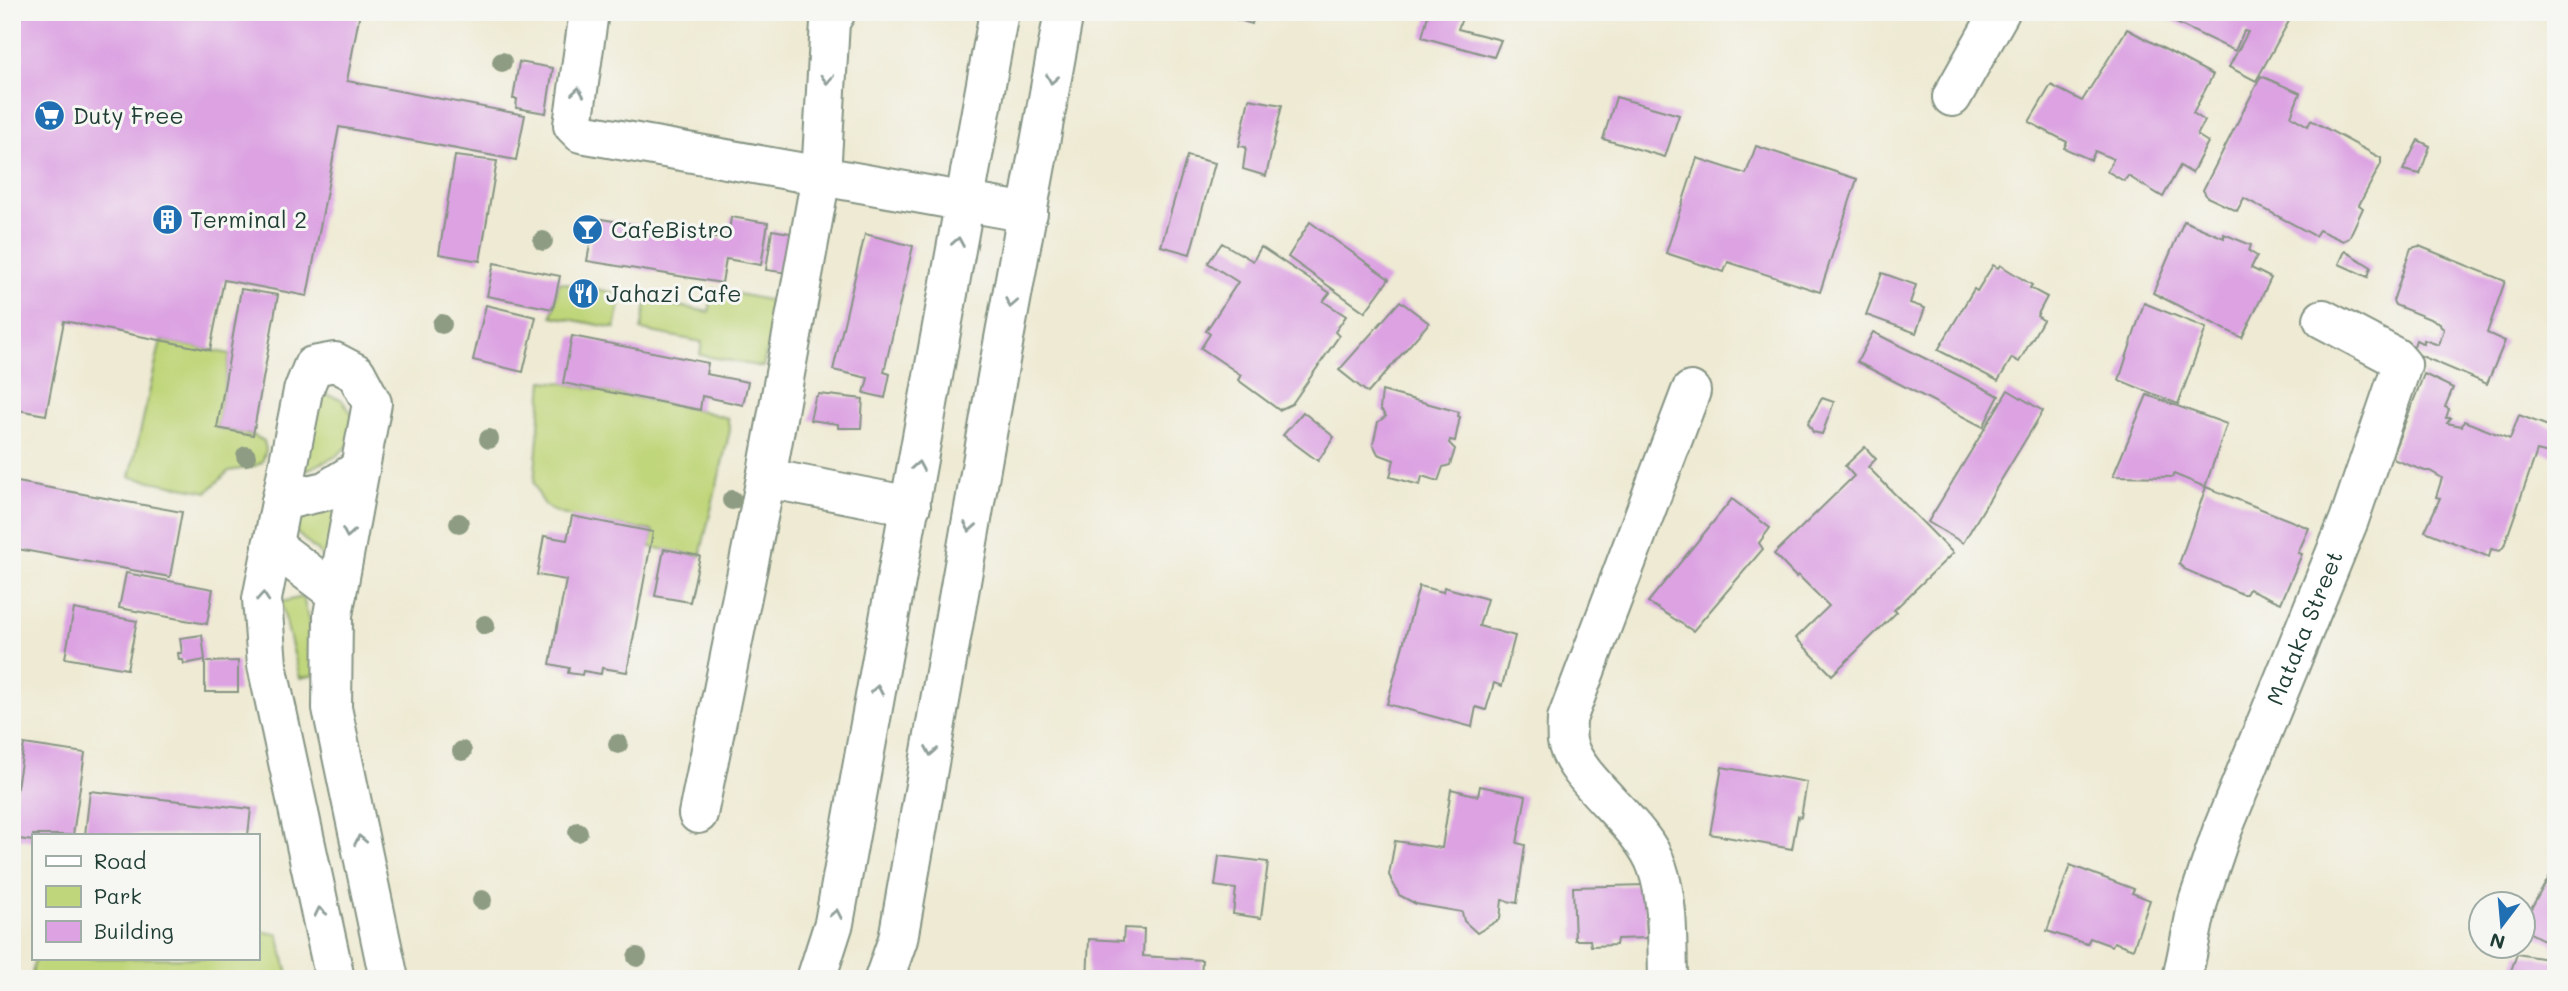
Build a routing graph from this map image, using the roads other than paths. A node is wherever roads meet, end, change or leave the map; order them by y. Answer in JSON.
{"nodes":[{"id":1,"x":589,"y":12,"type":"edge"},
{"id":2,"x":836,"y":12,"type":"edge"},
{"id":3,"x":999,"y":12,"type":"edge"},
{"id":4,"x":1064,"y":12,"type":"edge"},
{"id":5,"x":2000,"y":12,"type":"edge"},
{"id":6,"x":1952,"y":97,"type":"dead end"},
{"id":7,"x":821,"y":176,"type":"junction"},
{"id":8,"x":965,"y":202,"type":"junction"},
{"id":9,"x":1028,"y":213,"type":"junction"},
{"id":10,"x":2323,"y":319,"type":"dead end"},
{"id":11,"x":1691,"y":391,"type":"dead end"},
{"id":12,"x":360,"y":469,"type":"junction"},
{"id":13,"x":766,"y":478,"type":"junction"},
{"id":14,"x":281,"y":501,"type":"junction"},
{"id":15,"x":911,"y":506,"type":"junction"},
{"id":16,"x":272,"y":545,"type":"junction"},
{"id":17,"x":337,"y":594,"type":"junction"},
{"id":18,"x":698,"y":814,"type":"dead end"},
{"id":19,"x":335,"y":979,"type":"edge"},
{"id":20,"x":389,"y":979,"type":"edge"},
{"id":21,"x":816,"y":979,"type":"edge"},
{"id":22,"x":884,"y":979,"type":"edge"},
{"id":23,"x":1668,"y":979,"type":"edge"},
{"id":24,"x":2182,"y":979,"type":"edge"}],
"edges":[{"from":7,"to":1,"type":"street","one_way":true},
{"from":2,"to":7,"type":"street","one_way":true},
{"from":3,"to":8,"type":"street"},
{"from":4,"to":9,"type":"street","one_way":true},
{"from":5,"to":6,"type":"street"},
{"from":7,"to":8,"type":"street"},
{"from":7,"to":13,"type":"street"},
{"from":8,"to":9,"type":"street"},
{"from":15,"to":8,"type":"street","one_way":true},
{"from":9,"to":22,"type":"street","one_way":true},
{"from":10,"to":24,"type":"street","name":"Mataka Street"},
{"from":11,"to":23,"type":"street"},
{"from":12,"to":14,"type":"street"},
{"from":12,"to":14,"type":"street"},
{"from":12,"to":17,"type":"street","one_way":true},
{"from":13,"to":15,"type":"street"},
{"from":13,"to":18,"type":"street"},
{"from":14,"to":16,"type":"street"},
{"from":21,"to":15,"type":"street","one_way":true},
{"from":16,"to":17,"type":"street"},
{"from":19,"to":16,"type":"street","one_way":true},
{"from":20,"to":17,"type":"street","one_way":true}]}
